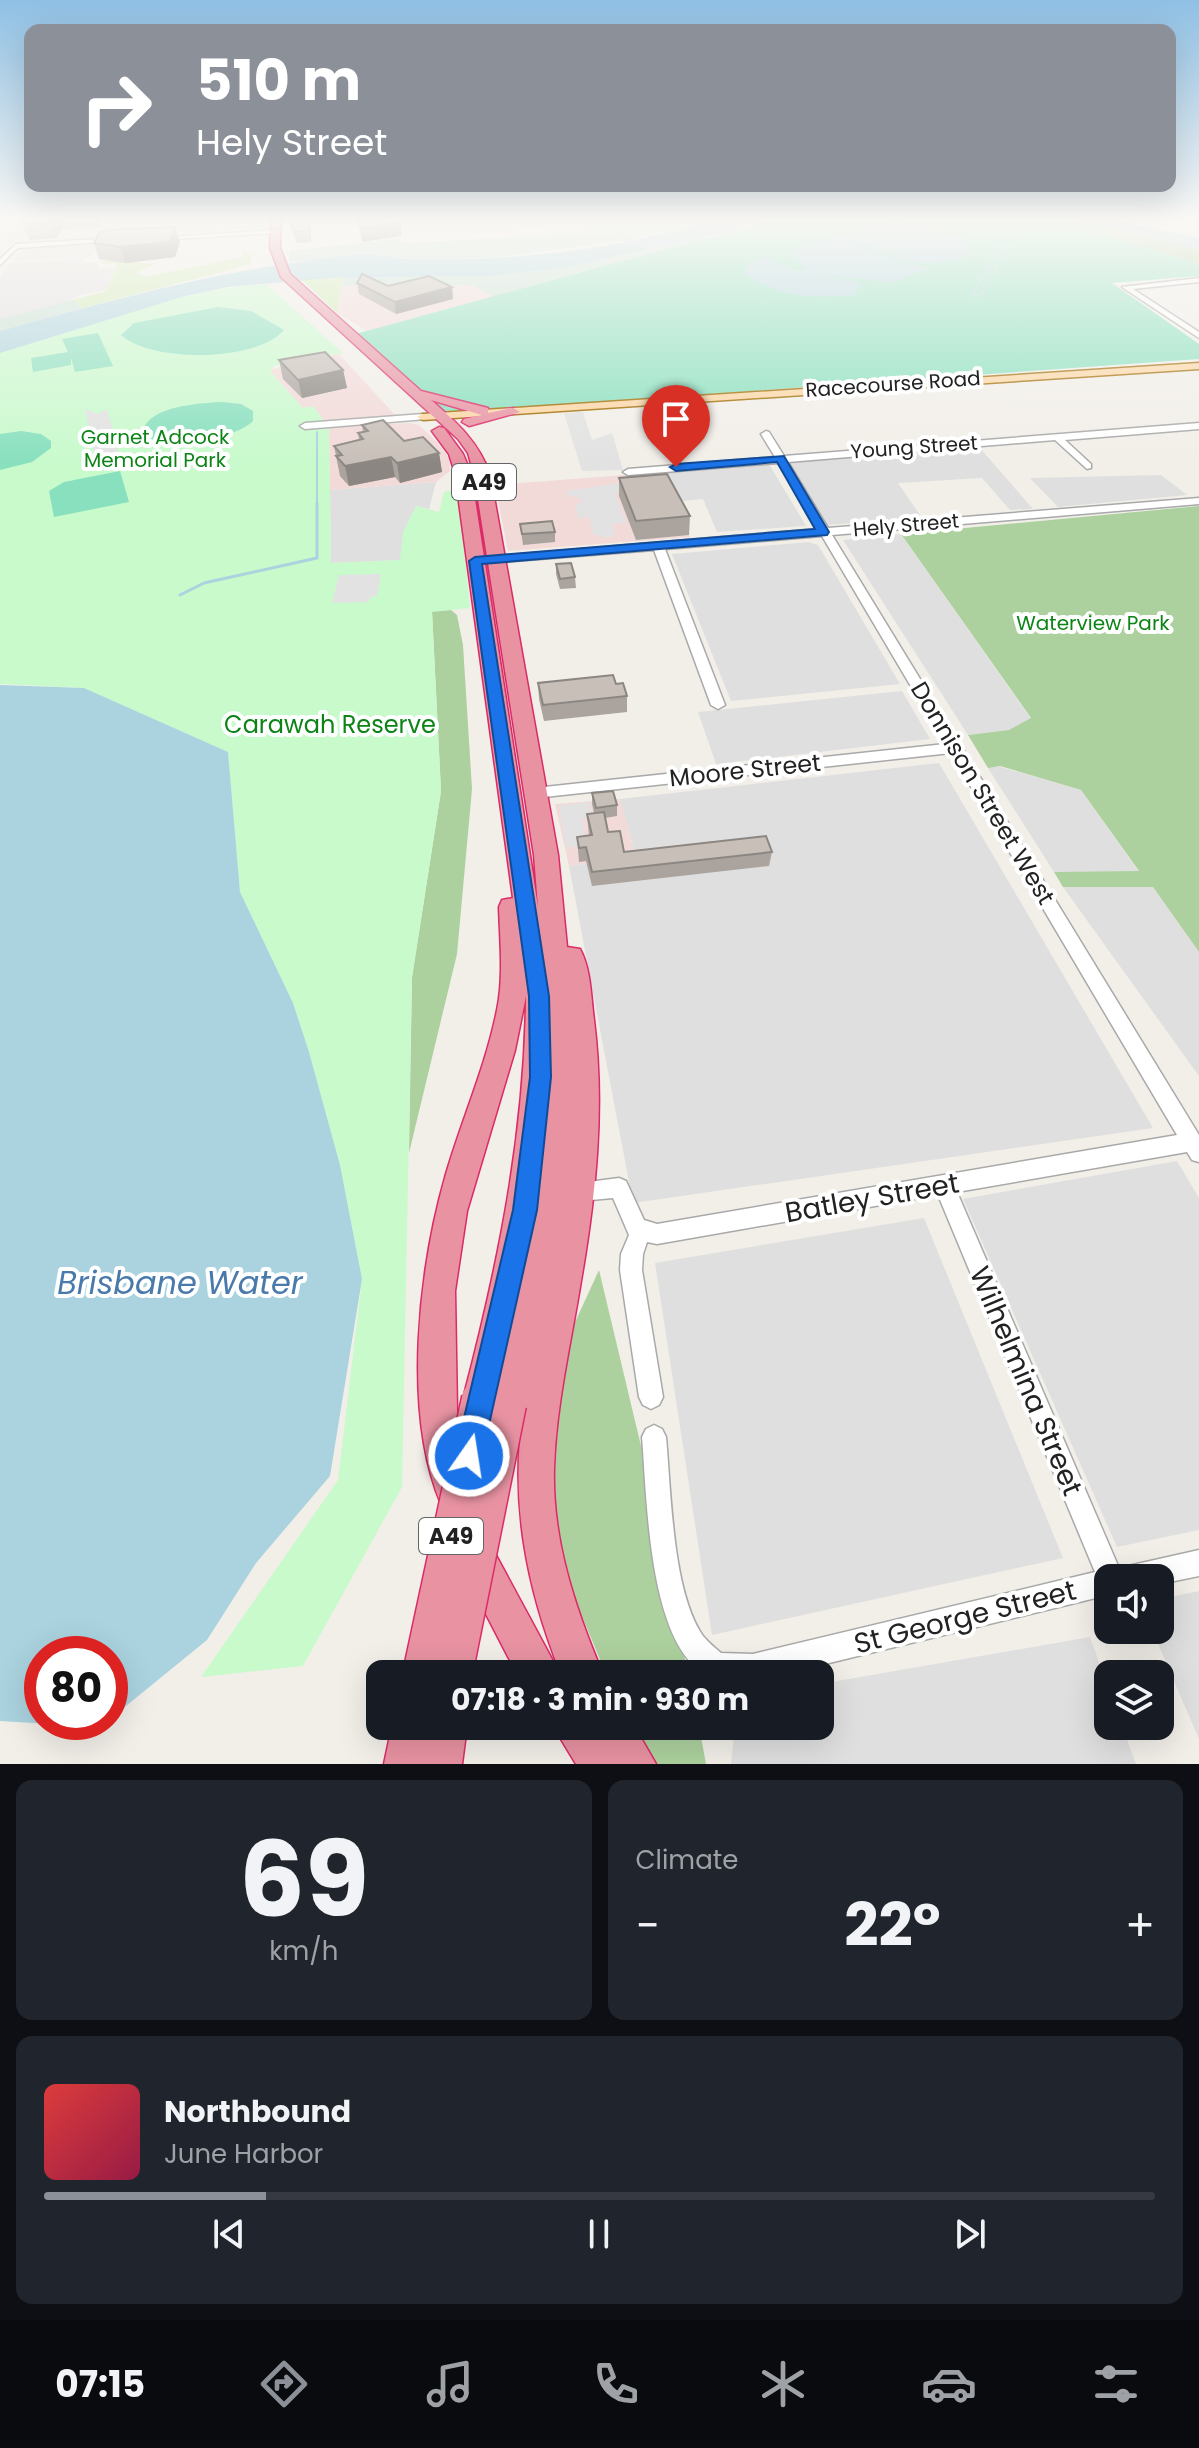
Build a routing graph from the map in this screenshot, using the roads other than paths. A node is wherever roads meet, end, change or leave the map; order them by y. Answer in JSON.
{"nodes":[{"id":1,"x":296,"y":299,"type":"edge"},
{"id":2,"x":310,"y":299,"type":"edge"},
{"id":3,"x":1144,"y":299,"type":"edge"},
{"id":4,"x":1199,"y":336,"type":"edge"},
{"id":5,"x":381,"y":363,"type":"junction"},
{"id":6,"x":1199,"y":366,"type":"edge"},
{"id":7,"x":588,"y":405,"type":"junction"},
{"id":8,"x":483,"y":411,"type":"junction"},
{"id":9,"x":513,"y":412,"type":"joint"},
{"id":10,"x":440,"y":419,"type":"junction"},
{"id":11,"x":305,"y":426,"type":"dead end"},
{"id":12,"x":1199,"y":426,"type":"edge"},
{"id":13,"x":766,"y":434,"type":"dead end"},
{"id":14,"x":1057,"y":437,"type":"junction"},
{"id":15,"x":780,"y":458,"type":"junction"},
{"id":16,"x":1087,"y":466,"type":"dead end"},
{"id":17,"x":628,"y":472,"type":"dead end"},
{"id":18,"x":1196,"y":501,"type":"edge"},
{"id":19,"x":823,"y":532,"type":"junction"},
{"id":20,"x":658,"y":546,"type":"junction"},
{"id":21,"x":486,"y":560,"type":"junction"},
{"id":22,"x":718,"y":705,"type":"dead end"},
{"id":23,"x":955,"y":748,"type":"junction"},
{"id":24,"x":520,"y":788,"type":"junction"},
{"id":25,"x":546,"y":855,"type":"junction"},
{"id":26,"x":1196,"y":1147,"type":"edge"},
{"id":27,"x":944,"y":1185,"type":"junction"},
{"id":28,"x":580,"y":1191,"type":"junction"},
{"id":29,"x":641,"y":1232,"type":"junction"},
{"id":30,"x":651,"y":1397,"type":"dead end"},
{"id":31,"x":494,"y":1402,"type":"junction"},
{"id":32,"x":654,"y":1437,"type":"dead end"},
{"id":33,"x":1199,"y":1563,"type":"edge"},
{"id":34,"x":1102,"y":1564,"type":"edge"},
{"id":35,"x":1174,"y":1568,"type":"edge"},
{"id":36,"x":1094,"y":1584,"type":"edge"},
{"id":37,"x":426,"y":1660,"type":"edge"},
{"id":38,"x":455,"y":1660,"type":"edge"},
{"id":39,"x":531,"y":1660,"type":"edge"},
{"id":40,"x":577,"y":1660,"type":"edge"},
{"id":41,"x":410,"y":1740,"type":"edge"},
{"id":42,"x":444,"y":1740,"type":"edge"},
{"id":43,"x":584,"y":1740,"type":"edge"},
{"id":44,"x":618,"y":1740,"type":"edge"},
{"id":45,"x":406,"y":1764,"type":"edge"},
{"id":46,"x":440,"y":1764,"type":"edge"},
{"id":47,"x":602,"y":1764,"type":"edge"},
{"id":48,"x":634,"y":1764,"type":"edge"}],
"edges":[{"from":1,"to":10,"type":"highway","number":"A49"},
{"from":2,"to":5,"type":"highway","number":"A49"},
{"from":3,"to":4,"type":"street"},
{"from":5,"to":8,"type":"highway"},
{"from":5,"to":10,"type":"highway","number":"A49"},
{"from":6,"to":7,"type":"main road","name":"Racecourse Road"},
{"from":7,"to":8,"type":"main road","name":"Racecourse Road"},
{"from":7,"to":9,"type":"main road","name":"Racecourse Road"},
{"from":8,"to":10,"type":"main road","name":"Racecourse Road"},
{"from":9,"to":10,"type":"highway"},
{"from":10,"to":11,"type":"street"},
{"from":10,"to":21,"type":"highway","number":"A49"},
{"from":10,"to":21,"type":"highway","number":"A49"},
{"from":12,"to":14,"type":"street","name":"Young Street"},
{"from":13,"to":15,"type":"street","name":"Donnison Street West"},
{"from":14,"to":15,"type":"street","name":"Young Street"},
{"from":14,"to":16,"type":"street"},
{"from":15,"to":17,"type":"street","name":"Young Street"},
{"from":15,"to":19,"type":"street","name":"Donnison Street West"},
{"from":18,"to":19,"type":"street","name":"Hely Street"},
{"from":19,"to":20,"type":"street","name":"Hely Street"},
{"from":19,"to":23,"type":"street","name":"Donnison Street West"},
{"from":20,"to":21,"type":"street","name":"Hely Street"},
{"from":20,"to":22,"type":"street"},
{"from":21,"to":24,"type":"highway","number":"A49"},
{"from":21,"to":24,"type":"highway","number":"A49"},
{"from":23,"to":24,"type":"street","name":"Moore Street"},
{"from":23,"to":26,"type":"street","name":"Donnison Street West"},
{"from":24,"to":25,"type":"highway","number":"A49"},
{"from":24,"to":31,"type":"highway","number":"A49"},
{"from":24,"to":39,"type":"highway"},
{"from":25,"to":28,"type":"highway"},
{"from":25,"to":31,"type":"highway","number":"A49"},
{"from":26,"to":27,"type":"street","name":"Batley Street"},
{"from":27,"to":29,"type":"street","name":"Batley Street"},
{"from":27,"to":34,"type":"street","name":"Wilhelmina Street"},
{"from":28,"to":29,"type":"street"},
{"from":28,"to":40,"type":"highway"},
{"from":29,"to":30,"type":"street"},
{"from":31,"to":37,"type":"highway","number":"A49","bridge":true},
{"from":31,"to":38,"type":"highway","number":"A49","bridge":true},
{"from":32,"to":36,"type":"street","name":"St George Street"},
{"from":33,"to":35,"type":"street"},
{"from":41,"to":45,"type":"highway"},
{"from":42,"to":46,"type":"highway"},
{"from":43,"to":47,"type":"highway"},
{"from":44,"to":48,"type":"highway"}]}
